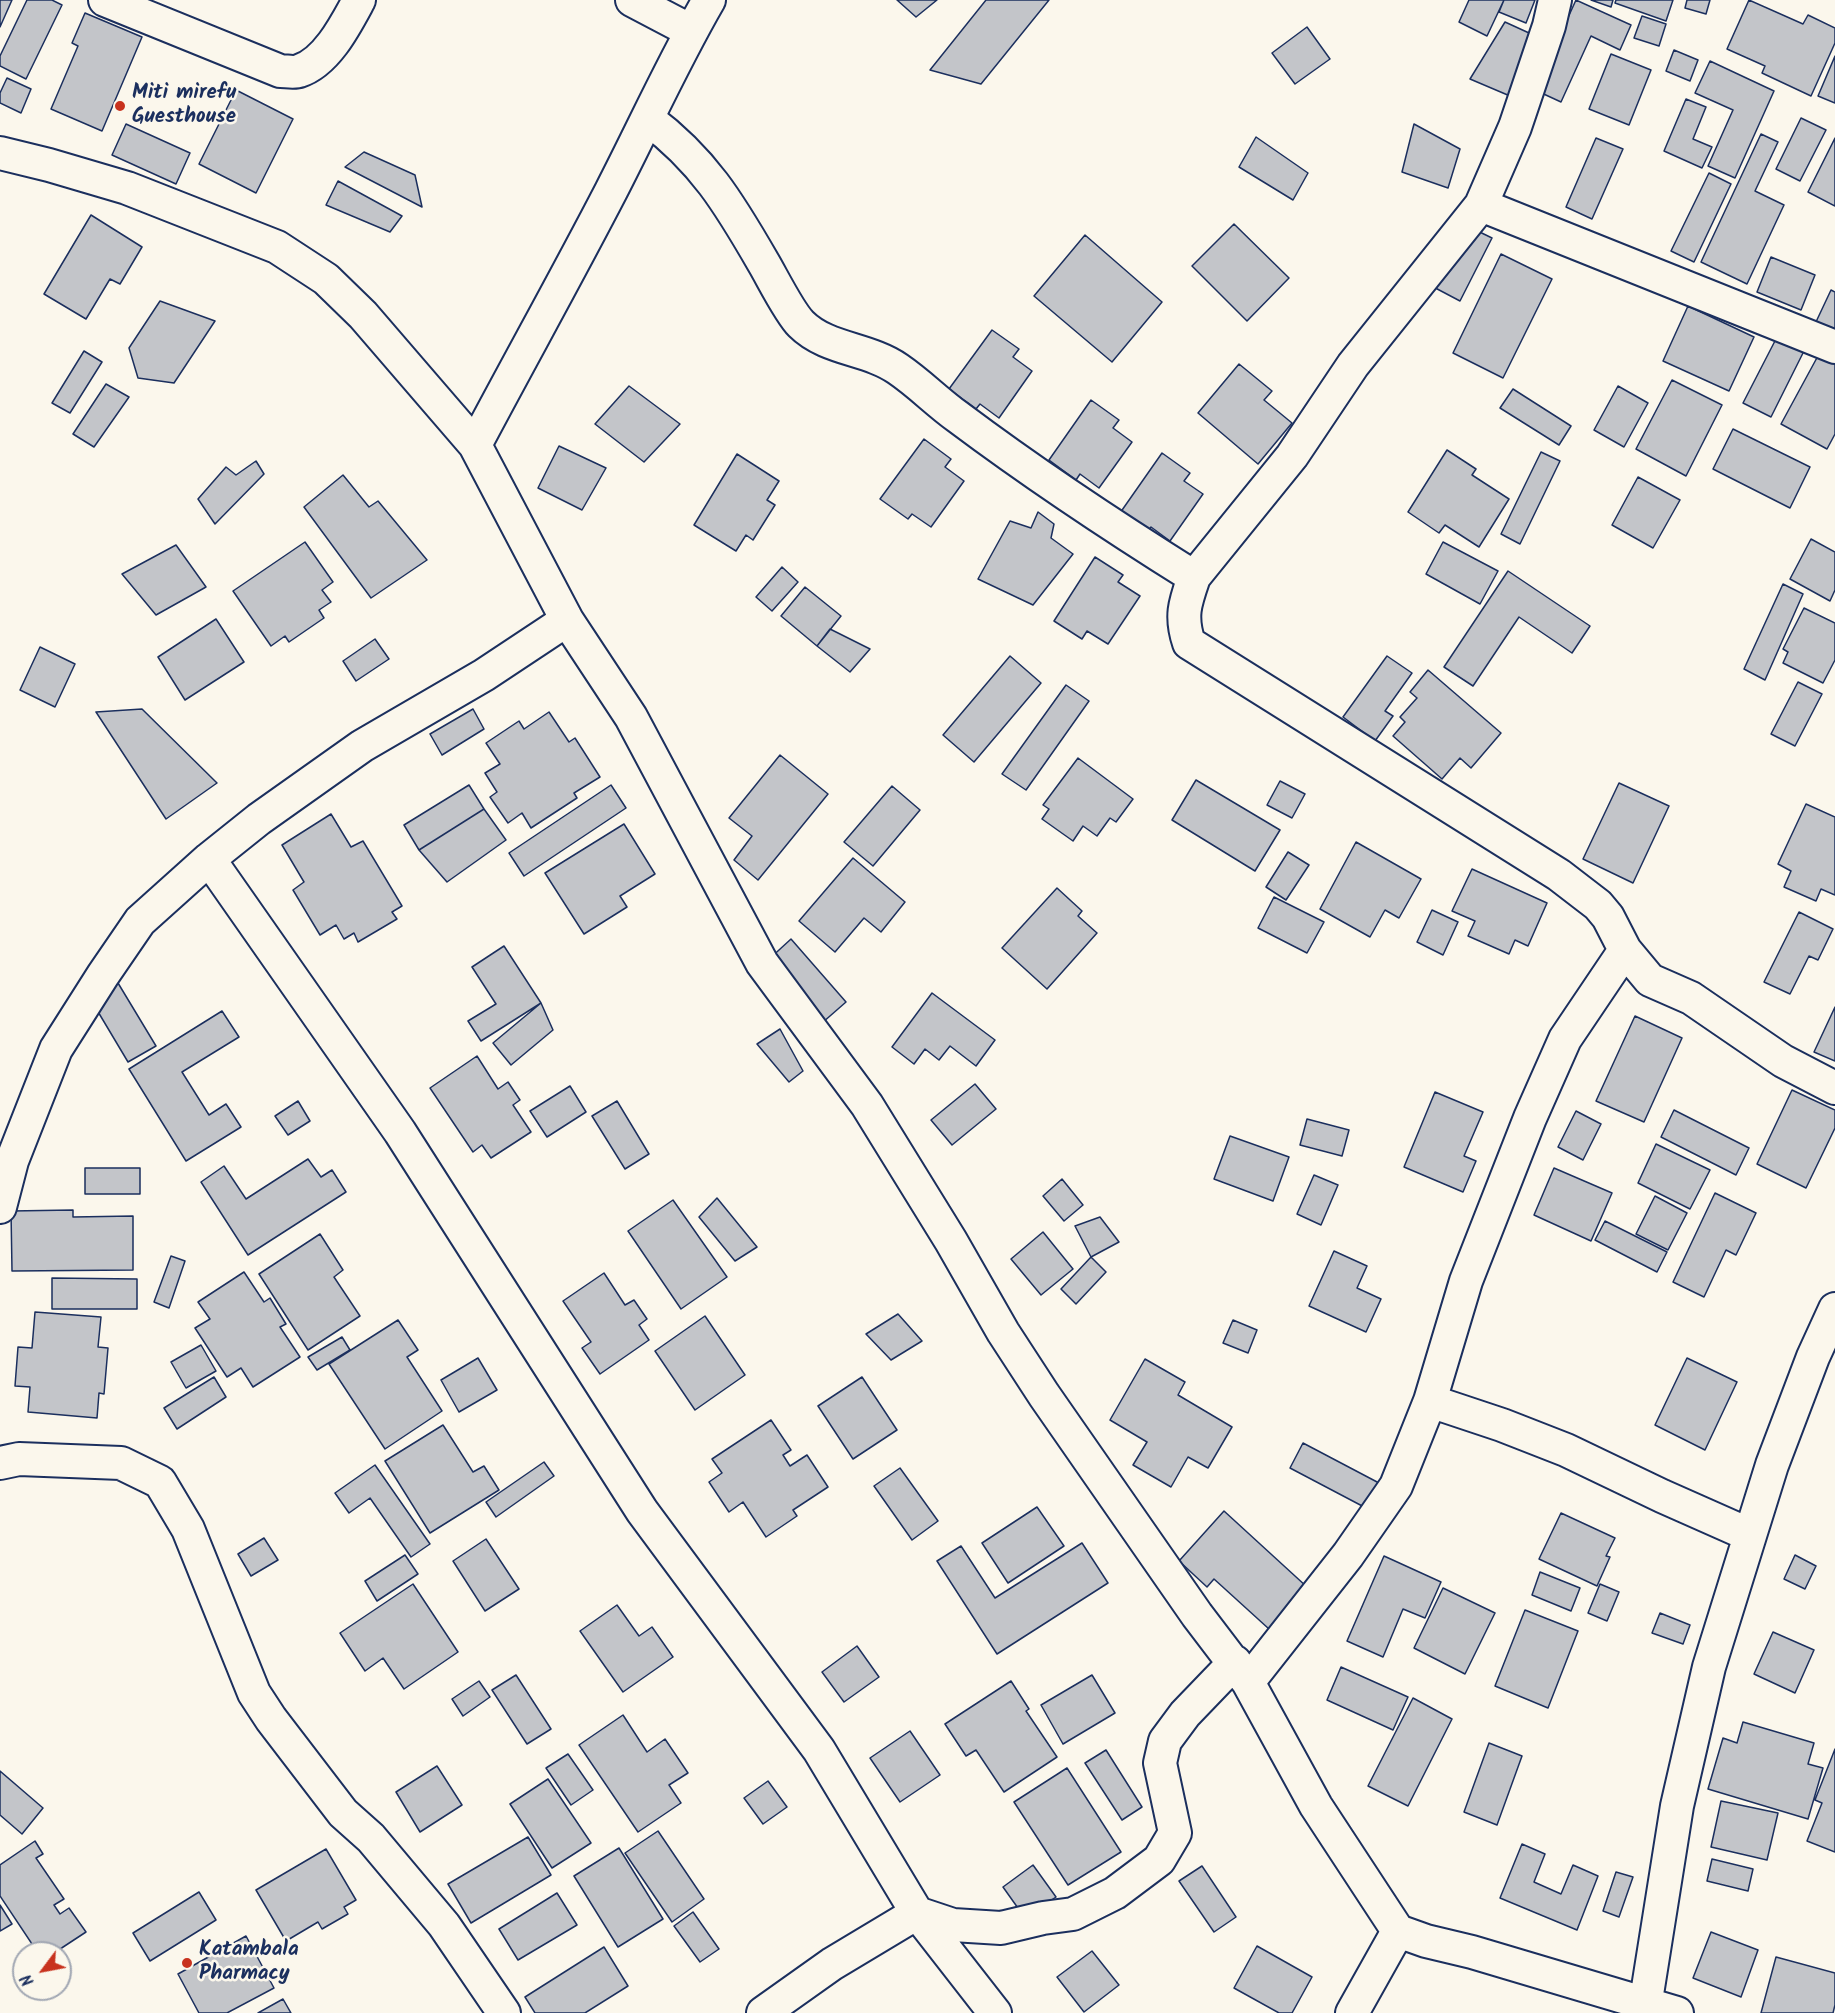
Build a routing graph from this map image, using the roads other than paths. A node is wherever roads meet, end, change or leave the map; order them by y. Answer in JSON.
{"nodes":[{"id":1,"x":105,"y":0,"type":"edge"},
{"id":2,"x":359,"y":0,"type":"edge"},
{"id":3,"x":632,"y":0,"type":"edge"},
{"id":4,"x":709,"y":0,"type":"edge"},
{"id":5,"x":1555,"y":0,"type":"edge"},
{"id":6,"x":691,"y":31,"type":"junction"},
{"id":7,"x":648,"y":119,"type":"junction"},
{"id":8,"x":0,"y":153,"type":"edge"},
{"id":9,"x":1481,"y":205,"type":"junction"},
{"id":10,"x":1835,"y":346,"type":"edge"},
{"id":11,"x":475,"y":445,"type":"junction"},
{"id":12,"x":1194,"y":577,"type":"junction"},
{"id":13,"x":567,"y":620,"type":"junction"},
{"id":14,"x":209,"y":859,"type":"junction"},
{"id":15,"x":1625,"y":950,"type":"junction"},
{"id":16,"x":1835,"y":1088,"type":"edge"},
{"id":17,"x":0,"y":1207,"type":"edge"},
{"id":18,"x":1835,"y":1309,"type":"edge"},
{"id":19,"x":1430,"y":1401,"type":"junction"},
{"id":20,"x":0,"y":1463,"type":"edge"},
{"id":21,"x":1750,"y":1535,"type":"junction"},
{"id":22,"x":1242,"y":1672,"type":"junction"},
{"id":23,"x":917,"y":1913,"type":"junction"},
{"id":24,"x":1398,"y":1931,"type":"junction"},
{"id":25,"x":1644,"y":2008,"type":"edge"},
{"id":26,"x":504,"y":2013,"type":"edge"},
{"id":27,"x":763,"y":2013,"type":"edge"},
{"id":28,"x":995,"y":2013,"type":"edge"},
{"id":29,"x":1352,"y":2013,"type":"edge"},
{"id":30,"x":1677,"y":2013,"type":"edge"}],
"edges":[{"from":1,"to":2,"type":"street"},
{"from":3,"to":6,"type":"street"},
{"from":4,"to":6,"type":"street"},
{"from":5,"to":9,"type":"street"},
{"from":6,"to":7,"type":"street"},
{"from":7,"to":11,"type":"street"},
{"from":7,"to":12,"type":"street"},
{"from":8,"to":11,"type":"street"},
{"from":9,"to":10,"type":"street"},
{"from":9,"to":12,"type":"street"},
{"from":11,"to":13,"type":"street"},
{"from":12,"to":15,"type":"street"},
{"from":13,"to":14,"type":"street"},
{"from":13,"to":22,"type":"street"},
{"from":14,"to":17,"type":"street"},
{"from":14,"to":23,"type":"street"},
{"from":15,"to":16,"type":"street"},
{"from":15,"to":19,"type":"street"},
{"from":18,"to":21,"type":"street"},
{"from":19,"to":21,"type":"street"},
{"from":19,"to":22,"type":"street"},
{"from":20,"to":26,"type":"street"},
{"from":21,"to":25,"type":"street"},
{"from":22,"to":23,"type":"street"},
{"from":22,"to":24,"type":"street"},
{"from":23,"to":27,"type":"street"},
{"from":23,"to":28,"type":"street"},
{"from":24,"to":25,"type":"street"},
{"from":24,"to":29,"type":"street"},
{"from":25,"to":30,"type":"street"}]}
